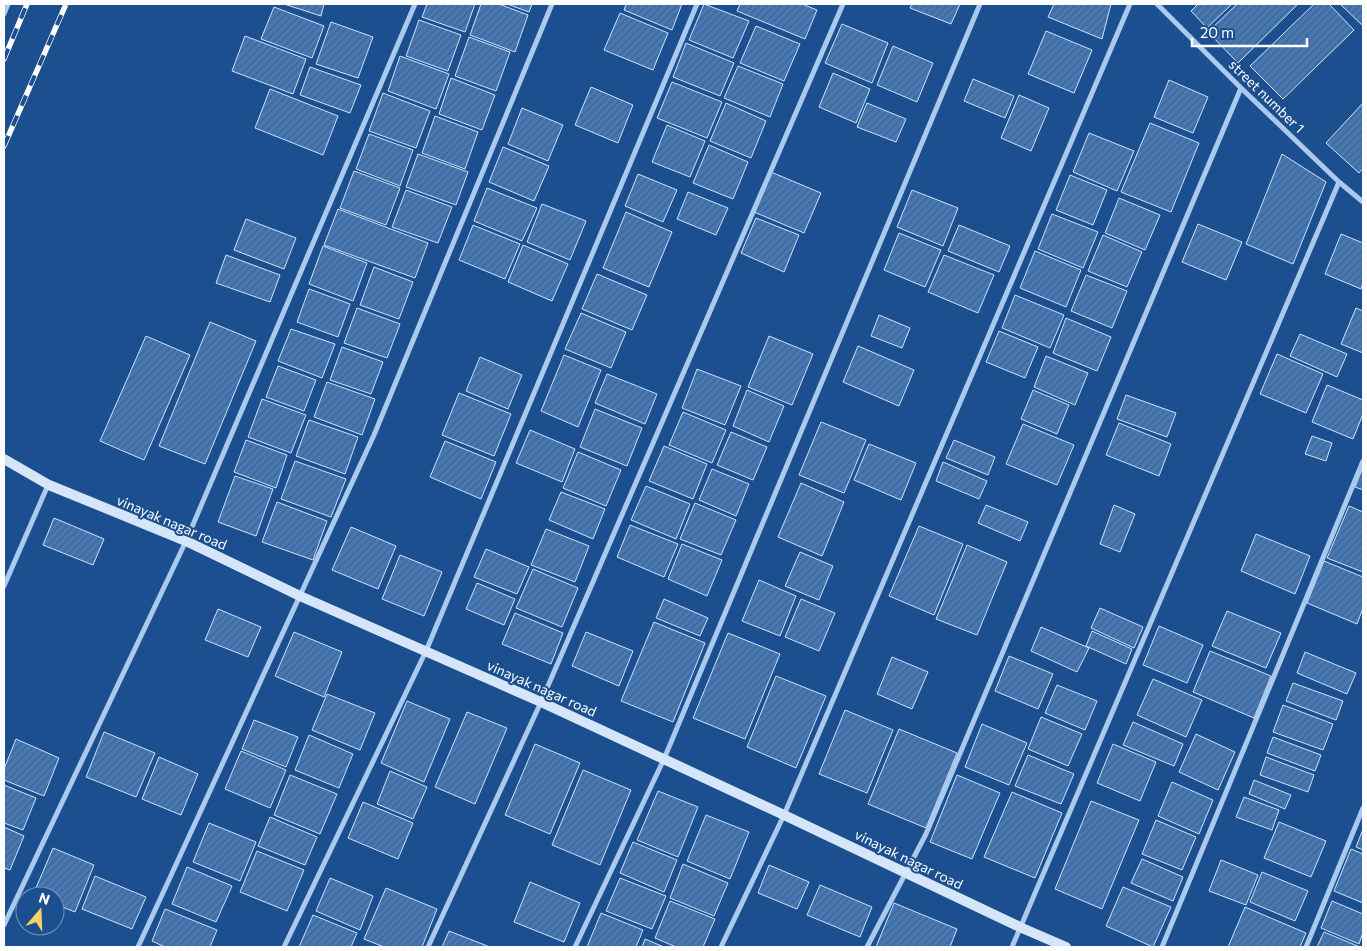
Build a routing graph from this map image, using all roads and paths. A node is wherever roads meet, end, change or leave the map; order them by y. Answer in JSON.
{"nodes":[{"id":1,"x":8,"y":4,"type":"edge"},
{"id":2,"x":415,"y":4,"type":"edge"},
{"id":3,"x":552,"y":4,"type":"edge"},
{"id":4,"x":697,"y":4,"type":"edge"},
{"id":5,"x":843,"y":4,"type":"edge"},
{"id":6,"x":980,"y":4,"type":"edge"},
{"id":7,"x":1130,"y":4,"type":"edge"},
{"id":8,"x":1157,"y":4,"type":"edge"},
{"id":9,"x":4,"y":14,"type":"edge"},
{"id":10,"x":1241,"y":88,"type":"junction"},
{"id":11,"x":1339,"y":182,"type":"junction"},
{"id":12,"x":1363,"y":202,"type":"edge"},
{"id":13,"x":4,"y":459,"type":"edge"},
{"id":14,"x":1363,"y":461,"type":"edge"},
{"id":15,"x":49,"y":485,"type":"junction"},
{"id":16,"x":186,"y":541,"type":"junction"},
{"id":17,"x":4,"y":586,"type":"edge"},
{"id":18,"x":300,"y":596,"type":"junction"},
{"id":19,"x":426,"y":651,"type":"junction"},
{"id":20,"x":541,"y":702,"type":"junction"},
{"id":21,"x":664,"y":759,"type":"junction"},
{"id":22,"x":1363,"y":808,"type":"edge"},
{"id":23,"x":784,"y":815,"type":"junction"},
{"id":24,"x":905,"y":872,"type":"junction"},
{"id":25,"x":4,"y":924,"type":"edge"},
{"id":26,"x":1022,"y":928,"type":"junction"},
{"id":27,"x":138,"y":947,"type":"edge"},
{"id":28,"x":284,"y":947,"type":"edge"},
{"id":29,"x":428,"y":947,"type":"edge"},
{"id":30,"x":575,"y":947,"type":"edge"},
{"id":31,"x":721,"y":947,"type":"edge"},
{"id":32,"x":867,"y":947,"type":"edge"},
{"id":33,"x":1012,"y":947,"type":"edge"},
{"id":34,"x":1066,"y":947,"type":"edge"},
{"id":35,"x":1162,"y":947,"type":"edge"},
{"id":36,"x":1306,"y":947,"type":"edge"}],
"edges":[{"from":1,"to":9,"type":"street"},
{"from":2,"to":16,"type":"street"},
{"from":3,"to":18,"type":"street"},
{"from":4,"to":19,"type":"street"},
{"from":5,"to":20,"type":"street"},
{"from":6,"to":21,"type":"street"},
{"from":7,"to":23,"type":"street"},
{"from":8,"to":10,"type":"street","name":"street number 1"},
{"from":10,"to":11,"type":"street","name":"street number 1"},
{"from":10,"to":24,"type":"street"},
{"from":11,"to":12,"type":"street","name":"street number 1"},
{"from":11,"to":26,"type":"street"},
{"from":13,"to":15,"type":"street","name":"vinayak nagar road"},
{"from":14,"to":35,"type":"street"},
{"from":15,"to":16,"type":"street","name":"vinayak nagar road"},
{"from":15,"to":17,"type":"street"},
{"from":16,"to":18,"type":"street","name":"vinayak nagar road"},
{"from":16,"to":25,"type":"street"},
{"from":18,"to":19,"type":"street","name":"vinayak nagar road"},
{"from":18,"to":27,"type":"street"},
{"from":19,"to":20,"type":"street","name":"vinayak nagar road"},
{"from":19,"to":28,"type":"street"},
{"from":20,"to":21,"type":"street","name":"vinayak nagar road"},
{"from":20,"to":29,"type":"street"},
{"from":21,"to":23,"type":"street","name":"vinayak nagar road"},
{"from":21,"to":30,"type":"street"},
{"from":22,"to":36,"type":"street"},
{"from":23,"to":24,"type":"street","name":"vinayak nagar road"},
{"from":23,"to":31,"type":"street"},
{"from":24,"to":26,"type":"street","name":"vinayak nagar road"},
{"from":24,"to":32,"type":"street"},
{"from":26,"to":33,"type":"street"},
{"from":26,"to":34,"type":"street","name":"vinayak nagar road"}]}
